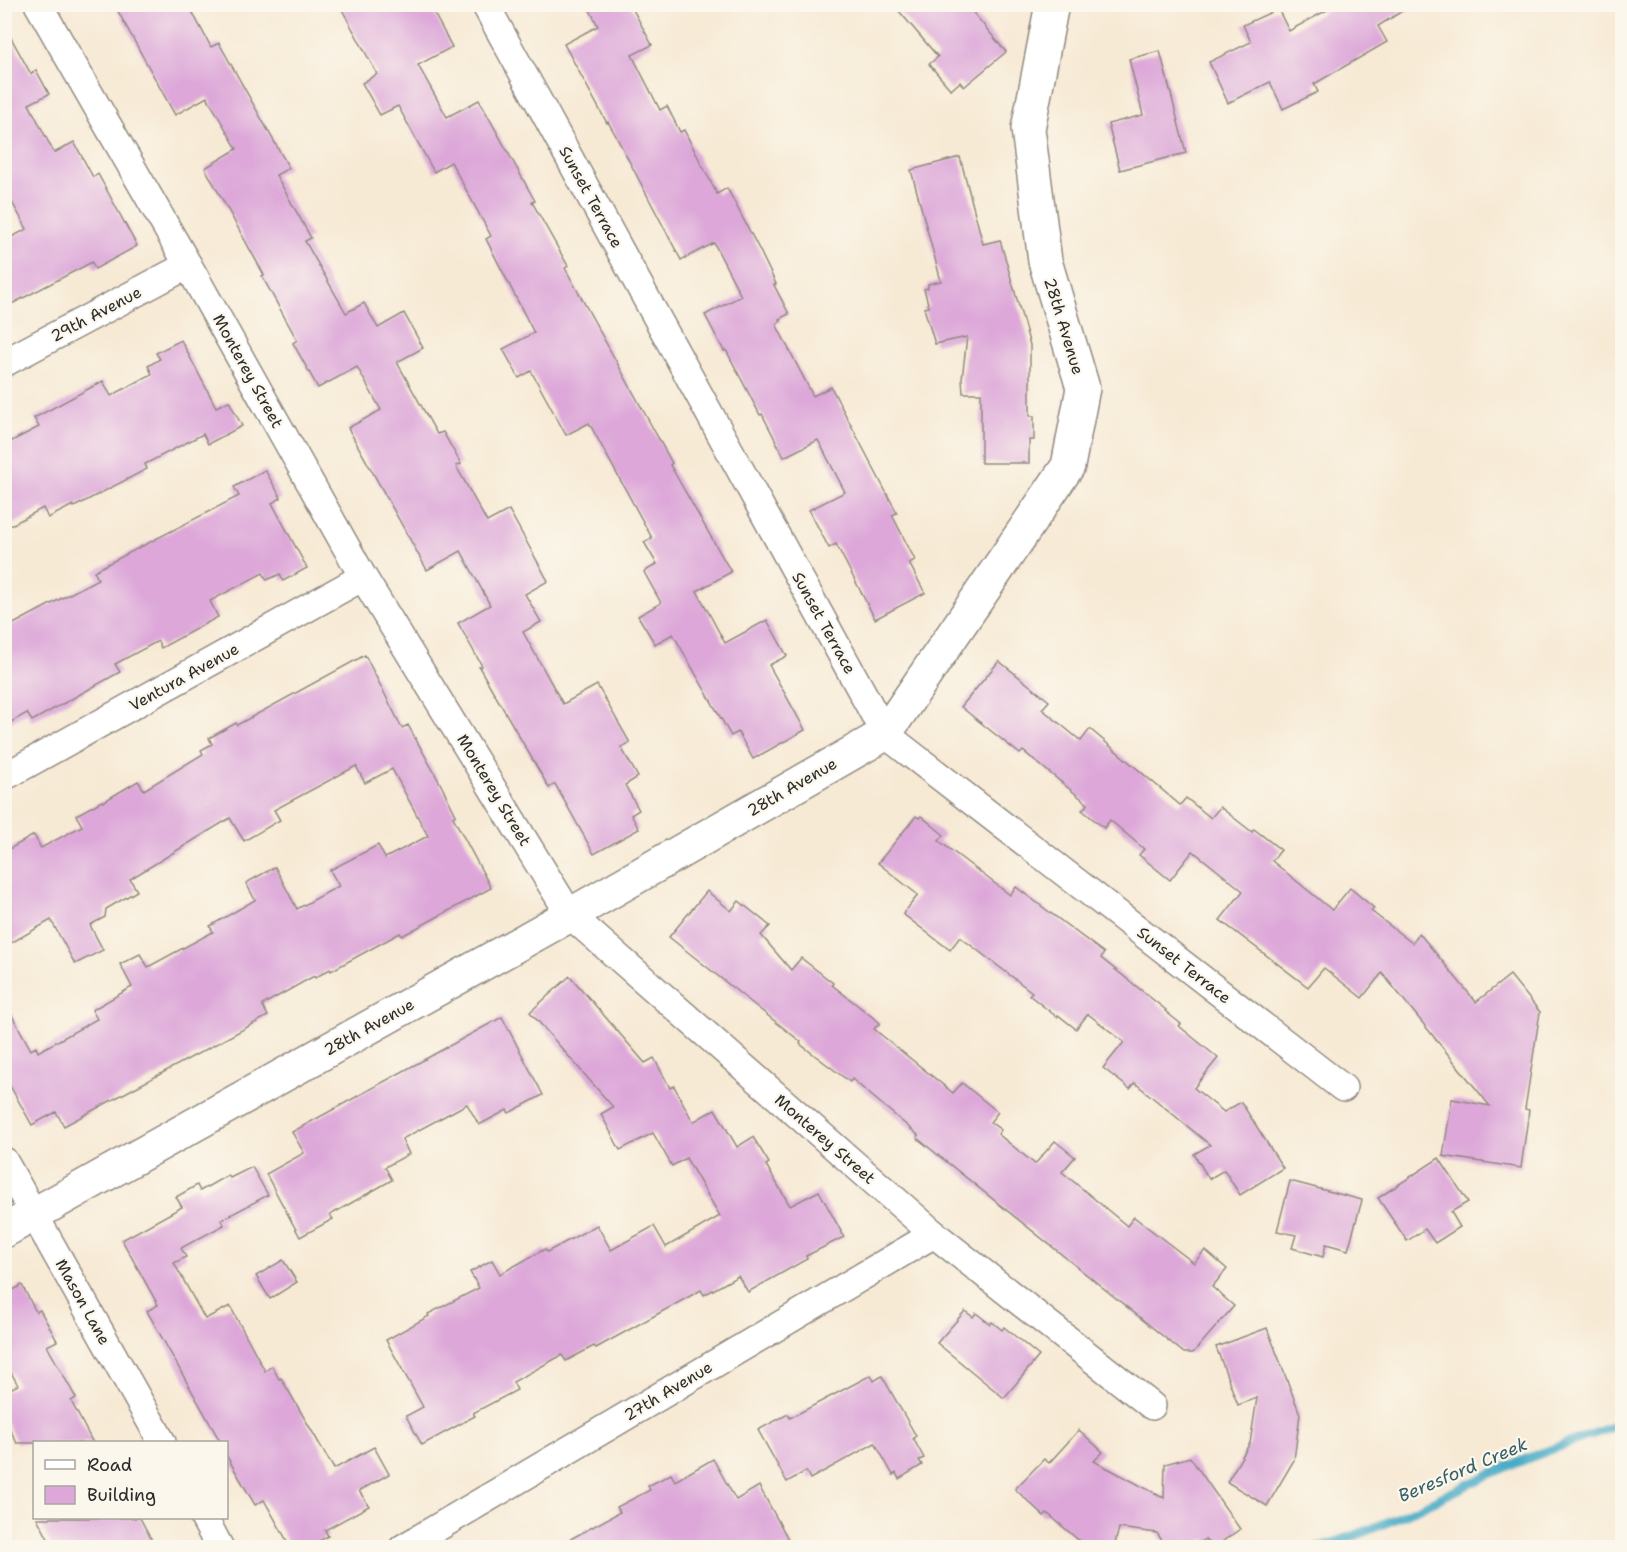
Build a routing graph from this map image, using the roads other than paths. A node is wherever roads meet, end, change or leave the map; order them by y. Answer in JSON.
{"nodes":[{"id":1,"x":38,"y":4,"type":"edge"},
{"id":2,"x":485,"y":4,"type":"edge"},
{"id":3,"x":1052,"y":4,"type":"edge"},
{"id":4,"x":188,"y":265,"type":"junction"},
{"id":5,"x":4,"y":363,"type":"edge"},
{"id":6,"x":363,"y":577,"type":"junction"},
{"id":7,"x":885,"y":734,"type":"junction"},
{"id":8,"x":4,"y":777,"type":"edge"},
{"id":9,"x":570,"y":915,"type":"junction"},
{"id":10,"x":1343,"y":1088,"type":"dead end"},
{"id":11,"x":4,"y":1161,"type":"edge"},
{"id":12,"x":36,"y":1214,"type":"junction"},
{"id":13,"x":4,"y":1231,"type":"edge"},
{"id":14,"x":934,"y":1234,"type":"junction"},
{"id":15,"x":1152,"y":1406,"type":"dead end"},
{"id":16,"x":161,"y":1441,"type":"edge"},
{"id":17,"x":205,"y":1519,"type":"edge"},
{"id":18,"x":220,"y":1548,"type":"edge"},
{"id":19,"x":403,"y":1548,"type":"edge"}],
"edges":[{"from":1,"to":4,"type":"street","name":"Monterey Street"},
{"from":2,"to":7,"type":"street","name":"Sunset Terrace"},
{"from":3,"to":7,"type":"street","name":"28th Avenue"},
{"from":4,"to":5,"type":"street","name":"29th Avenue"},
{"from":4,"to":6,"type":"street","name":"Monterey Street"},
{"from":6,"to":8,"type":"street","name":"Ventura Avenue"},
{"from":6,"to":9,"type":"street","name":"Monterey Street"},
{"from":7,"to":9,"type":"street","name":"28th Avenue"},
{"from":7,"to":10,"type":"street","name":"Sunset Terrace"},
{"from":9,"to":12,"type":"street","name":"28th Avenue"},
{"from":9,"to":14,"type":"street","name":"Monterey Street"},
{"from":11,"to":12,"type":"street","name":"Mason Lane"},
{"from":12,"to":13,"type":"street","name":"28th Avenue"},
{"from":12,"to":16,"type":"street","name":"Mason Lane"},
{"from":14,"to":15,"type":"street","name":"Monterey Street"},
{"from":14,"to":19,"type":"street","name":"27th Avenue"},
{"from":17,"to":18,"type":"street"}]}
